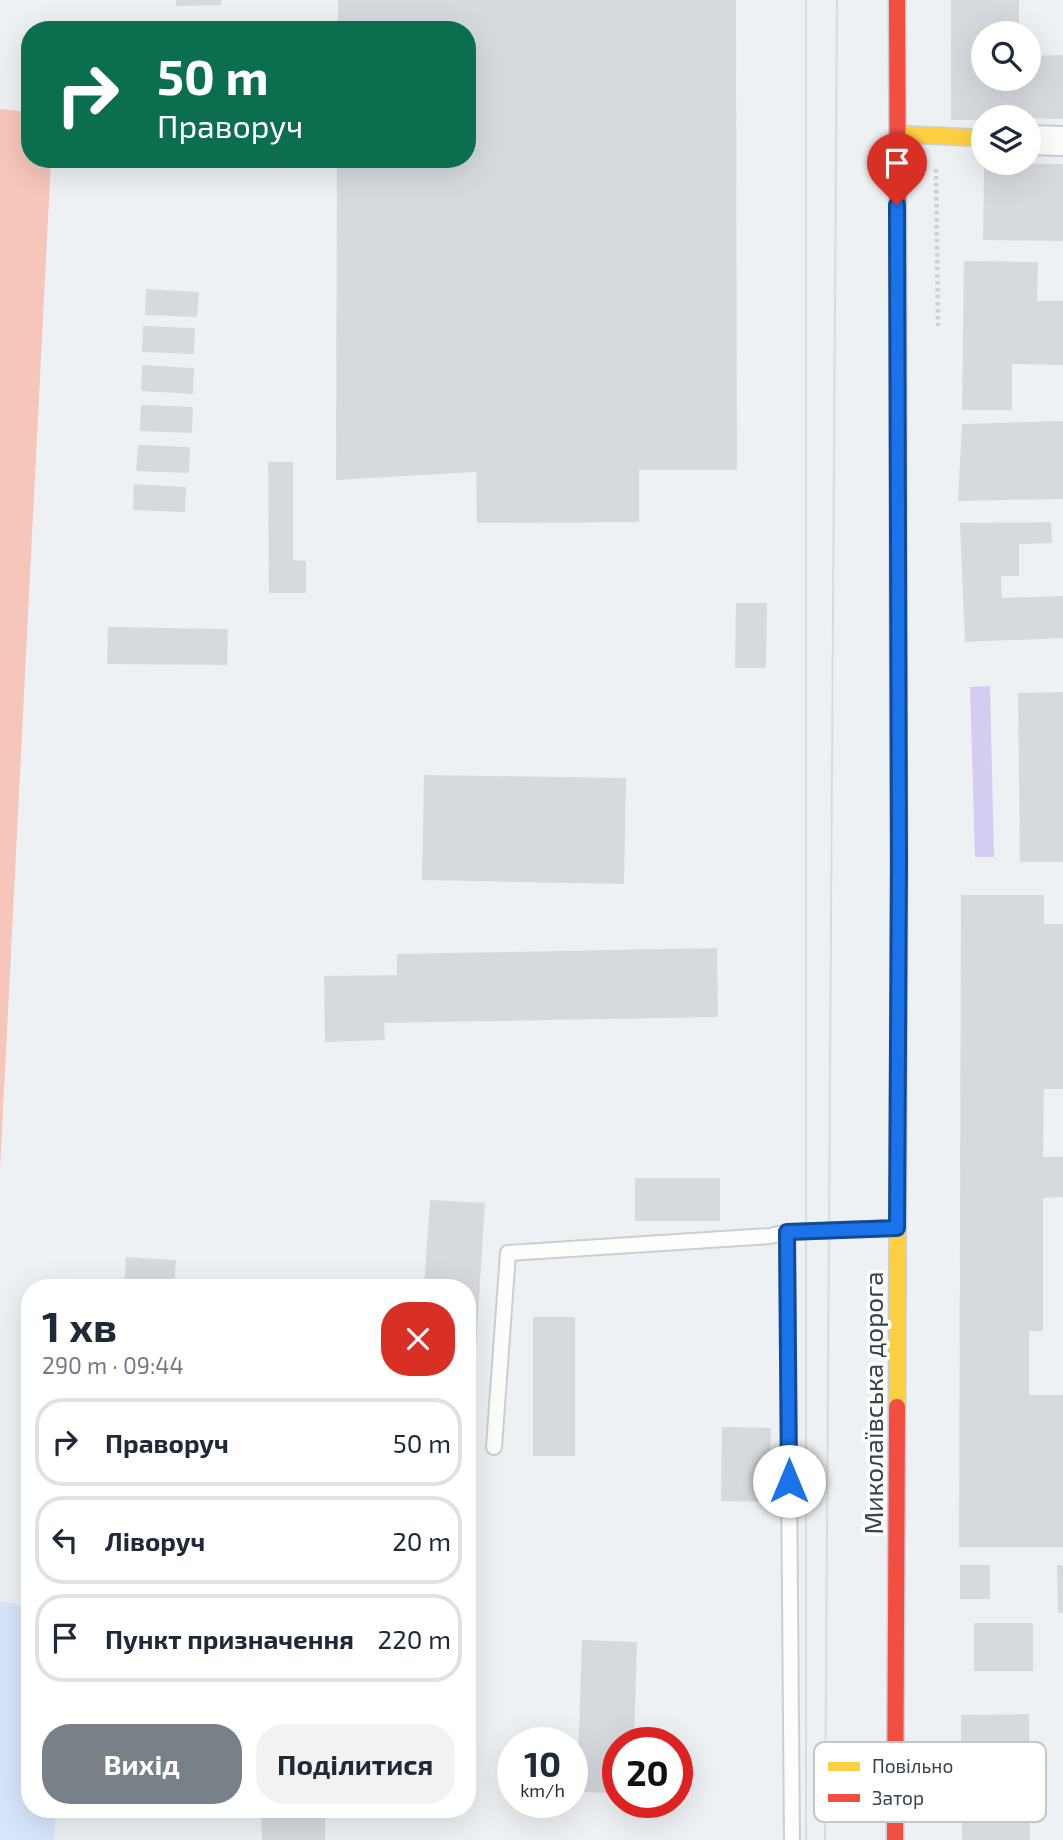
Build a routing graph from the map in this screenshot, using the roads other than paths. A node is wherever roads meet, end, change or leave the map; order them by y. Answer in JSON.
{"nodes":[{"id":1,"x":897,"y":0,"type":"edge"},
{"id":2,"x":897,"y":134,"type":"junction"},
{"id":3,"x":971,"y":137,"type":"edge"},
{"id":4,"x":1041,"y":140,"type":"edge"},
{"id":5,"x":1063,"y":141,"type":"edge"},
{"id":6,"x":897,"y":1228,"type":"junction"},
{"id":7,"x":787,"y":1232,"type":"junction"},
{"id":8,"x":494,"y":1447,"type":"dead end"},
{"id":9,"x":895,"y":1742,"type":"edge"},
{"id":10,"x":895,"y":1822,"type":"edge"},
{"id":11,"x":792,"y":1840,"type":"edge"},
{"id":12,"x":895,"y":1840,"type":"edge"}],
"edges":[{"from":1,"to":2,"type":"main road","name":"Миколаївська дорога"},
{"from":2,"to":3,"type":"main road"},
{"from":2,"to":6,"type":"main road","name":"Миколаївська дорога"},
{"from":4,"to":5,"type":"street"},
{"from":6,"to":7,"type":"lane"},
{"from":6,"to":9,"type":"main road","name":"Миколаївська дорога"},
{"from":7,"to":8,"type":"lane"},
{"from":7,"to":11,"type":"lane"},
{"from":10,"to":12,"type":"main road","name":"Миколаївська дорога"}]}
